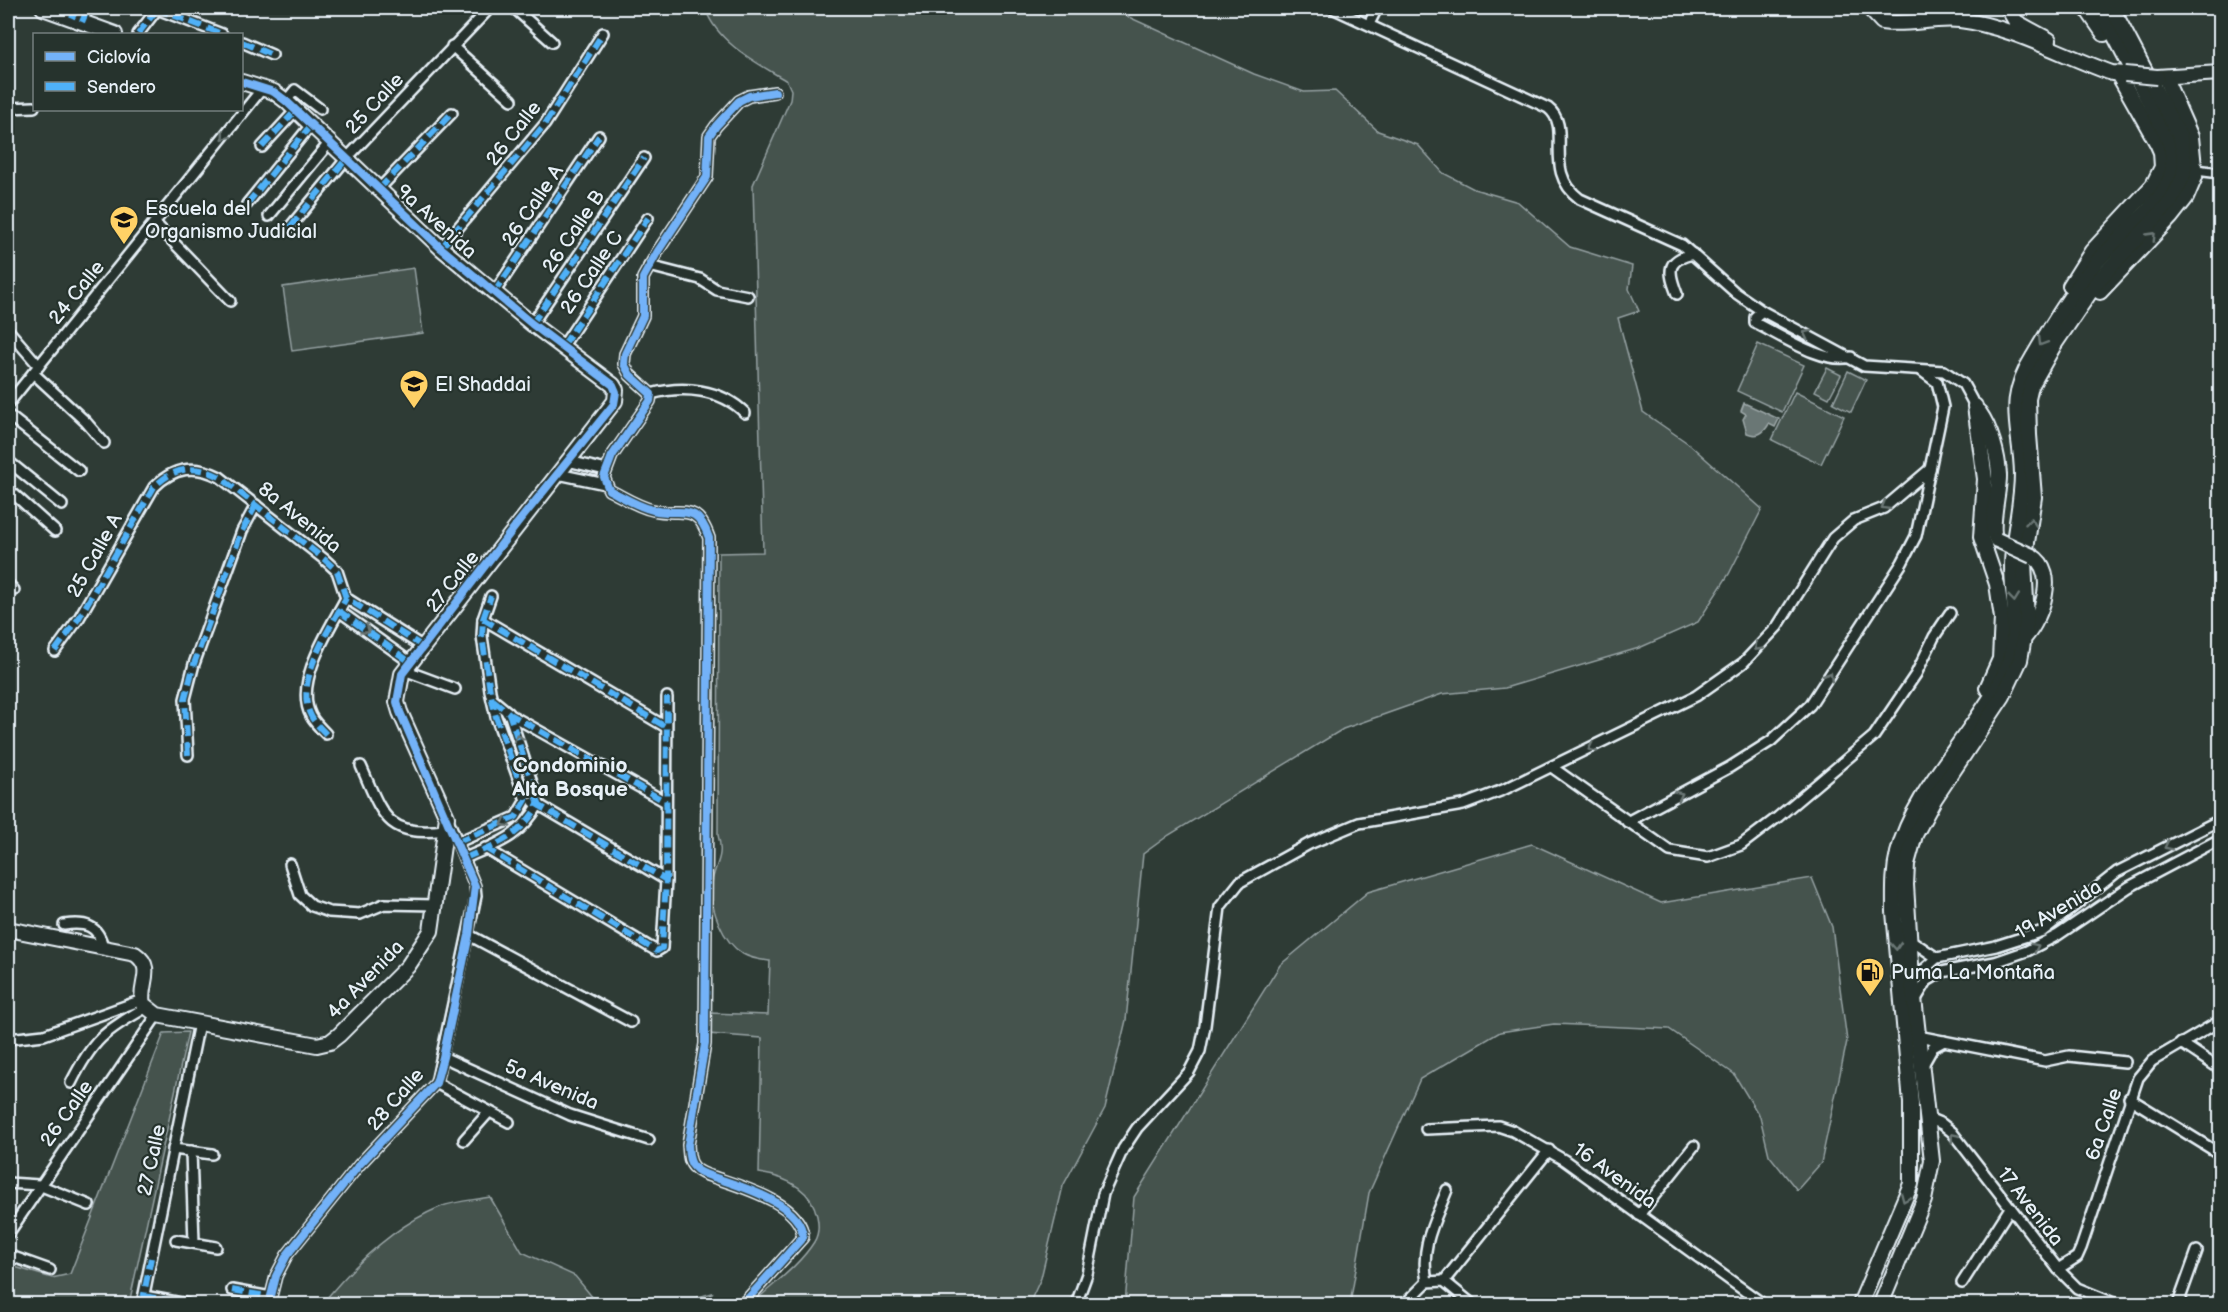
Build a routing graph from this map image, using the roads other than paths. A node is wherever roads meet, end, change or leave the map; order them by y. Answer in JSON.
{"nodes":[{"id":1,"x":43,"y":8,"type":"edge"},
{"id":2,"x":88,"y":8,"type":"edge"},
{"id":3,"x":158,"y":8,"type":"edge"},
{"id":4,"x":490,"y":8,"type":"edge"},
{"id":5,"x":514,"y":8,"type":"edge"},
{"id":6,"x":1332,"y":8,"type":"edge"},
{"id":7,"x":1377,"y":8,"type":"edge"},
{"id":8,"x":1869,"y":8,"type":"edge"},
{"id":9,"x":2008,"y":8,"type":"edge"},
{"id":10,"x":2086,"y":8,"type":"edge"},
{"id":11,"x":2100,"y":8,"type":"edge"},
{"id":12,"x":2112,"y":8,"type":"edge"},
{"id":13,"x":77,"y":16,"type":"edge"},
{"id":14,"x":1369,"y":24,"type":"junction"},
{"id":15,"x":113,"y":33,"type":"edge"},
{"id":16,"x":139,"y":33,"type":"edge"},
{"id":17,"x":220,"y":33,"type":"edge"},
{"id":18,"x":603,"y":33,"type":"dead end"},
{"id":19,"x":243,"y":42,"type":"edge"},
{"id":20,"x":552,"y":42,"type":"dead end"},
{"id":21,"x":452,"y":46,"type":"junction"},
{"id":22,"x":2120,"y":50,"type":"junction"},
{"id":23,"x":272,"y":55,"type":"dead end"},
{"id":24,"x":2220,"y":73,"type":"edge"},
{"id":25,"x":2122,"y":74,"type":"junction"},
{"id":26,"x":243,"y":82,"type":"edge"},
{"id":27,"x":2154,"y":83,"type":"junction"},
{"id":28,"x":261,"y":90,"type":"junction"},
{"id":29,"x":775,"y":92,"type":"dead end"},
{"id":30,"x":512,"y":100,"type":"dead end"},
{"id":31,"x":291,"y":106,"type":"junction"},
{"id":32,"x":33,"y":107,"type":"edge"},
{"id":33,"x":8,"y":108,"type":"edge"},
{"id":34,"x":320,"y":109,"type":"dead end"},
{"id":35,"x":452,"y":113,"type":"dead end"},
{"id":36,"x":311,"y":125,"type":"junction"},
{"id":37,"x":599,"y":136,"type":"dead end"},
{"id":38,"x":330,"y":142,"type":"junction"},
{"id":39,"x":262,"y":147,"type":"dead end"},
{"id":40,"x":347,"y":158,"type":"junction"},
{"id":41,"x":644,"y":158,"type":"dead end"},
{"id":42,"x":2196,"y":170,"type":"junction"},
{"id":43,"x":2220,"y":173,"type":"edge"},
{"id":44,"x":379,"y":189,"type":"junction"},
{"id":45,"x":247,"y":204,"type":"dead end"},
{"id":46,"x":269,"y":216,"type":"dead end"},
{"id":47,"x":648,"y":218,"type":"dead end"},
{"id":48,"x":155,"y":223,"type":"junction"},
{"id":49,"x":290,"y":227,"type":"dead end"},
{"id":50,"x":441,"y":248,"type":"junction"},
{"id":51,"x":1693,"y":254,"type":"junction"},
{"id":52,"x":649,"y":266,"type":"junction"},
{"id":53,"x":494,"y":293,"type":"junction"},
{"id":54,"x":1677,"y":294,"type":"dead end"},
{"id":55,"x":748,"y":296,"type":"dead end"},
{"id":56,"x":230,"y":301,"type":"dead end"},
{"id":57,"x":2082,"y":302,"type":"junction"},
{"id":58,"x":2066,"y":306,"type":"junction"},
{"id":59,"x":1762,"y":311,"type":"junction"},
{"id":60,"x":532,"y":324,"type":"junction"},
{"id":61,"x":8,"y":330,"type":"edge"},
{"id":62,"x":563,"y":346,"type":"junction"},
{"id":63,"x":1851,"y":357,"type":"junction"},
{"id":64,"x":36,"y":370,"type":"junction"},
{"id":65,"x":1921,"y":371,"type":"junction"},
{"id":66,"x":613,"y":385,"type":"joint"},
{"id":67,"x":651,"y":394,"type":"junction"},
{"id":68,"x":8,"y":404,"type":"edge"},
{"id":69,"x":1975,"y":406,"type":"junction"},
{"id":70,"x":745,"y":413,"type":"dead end"},
{"id":71,"x":8,"y":415,"type":"edge"},
{"id":72,"x":104,"y":443,"type":"dead end"},
{"id":73,"x":568,"y":460,"type":"junction"},
{"id":74,"x":8,"y":461,"type":"edge"},
{"id":75,"x":1930,"y":469,"type":"junction"},
{"id":76,"x":606,"y":470,"type":"junction"},
{"id":77,"x":79,"y":471,"type":"dead end"},
{"id":78,"x":558,"y":474,"type":"junction"},
{"id":79,"x":165,"y":477,"type":"joint"},
{"id":80,"x":605,"y":484,"type":"junction"},
{"id":81,"x":8,"y":489,"type":"edge"},
{"id":82,"x":62,"y":505,"type":"dead end"},
{"id":83,"x":256,"y":505,"type":"junction"},
{"id":84,"x":55,"y":531,"type":"dead end"},
{"id":85,"x":491,"y":596,"type":"dead end"},
{"id":86,"x":346,"y":598,"type":"junction"},
{"id":87,"x":339,"y":611,"type":"junction"},
{"id":88,"x":1950,"y":613,"type":"dead end"},
{"id":89,"x":483,"y":619,"type":"junction"},
{"id":90,"x":2026,"y":636,"type":"junction"},
{"id":91,"x":422,"y":646,"type":"junction"},
{"id":92,"x":55,"y":651,"type":"dead end"},
{"id":93,"x":407,"y":666,"type":"junction"},
{"id":94,"x":455,"y":689,"type":"dead end"},
{"id":95,"x":667,"y":696,"type":"dead end"},
{"id":96,"x":492,"y":699,"type":"junction"},
{"id":97,"x":509,"y":713,"type":"junction"},
{"id":98,"x":496,"y":717,"type":"junction"},
{"id":99,"x":666,"y":727,"type":"junction"},
{"id":100,"x":326,"y":734,"type":"dead end"},
{"id":101,"x":188,"y":755,"type":"dead end"},
{"id":102,"x":1950,"y":758,"type":"junction"},
{"id":103,"x":361,"y":766,"type":"dead end"},
{"id":104,"x":1553,"y":768,"type":"junction"},
{"id":105,"x":526,"y":800,"type":"junction"},
{"id":106,"x":666,"y":802,"type":"junction"},
{"id":107,"x":539,"y":804,"type":"junction"},
{"id":108,"x":2220,"y":820,"type":"edge"},
{"id":109,"x":1627,"y":822,"type":"junction"},
{"id":110,"x":446,"y":824,"type":"junction"},
{"id":111,"x":2220,"y":839,"type":"edge"},
{"id":112,"x":458,"y":842,"type":"junction"},
{"id":113,"x":485,"y":848,"type":"junction"},
{"id":114,"x":465,"y":858,"type":"junction"},
{"id":115,"x":290,"y":864,"type":"dead end"},
{"id":116,"x":666,"y":879,"type":"junction"},
{"id":117,"x":1900,"y":884,"type":"junction"},
{"id":118,"x":435,"y":905,"type":"junction"},
{"id":119,"x":1900,"y":912,"type":"junction"},
{"id":120,"x":64,"y":925,"type":"dead end"},
{"id":121,"x":8,"y":929,"type":"edge"},
{"id":122,"x":469,"y":934,"type":"junction"},
{"id":123,"x":1909,"y":939,"type":"junction"},
{"id":124,"x":103,"y":948,"type":"junction"},
{"id":125,"x":1937,"y":958,"type":"junction"},
{"id":126,"x":1912,"y":980,"type":"junction"},
{"id":127,"x":1915,"y":1001,"type":"junction"},
{"id":128,"x":148,"y":1008,"type":"junction"},
{"id":129,"x":2220,"y":1021,"type":"edge"},
{"id":130,"x":631,"y":1022,"type":"dead end"},
{"id":131,"x":199,"y":1023,"type":"junction"},
{"id":132,"x":1918,"y":1036,"type":"junction"},
{"id":133,"x":8,"y":1039,"type":"edge"},
{"id":134,"x":1945,"y":1041,"type":"junction"},
{"id":135,"x":2181,"y":1043,"type":"junction"},
{"id":136,"x":443,"y":1057,"type":"junction"},
{"id":137,"x":2125,"y":1062,"type":"dead end"},
{"id":138,"x":1922,"y":1068,"type":"junction"},
{"id":139,"x":2220,"y":1069,"type":"edge"},
{"id":140,"x":1908,"y":1073,"type":"junction"},
{"id":141,"x":71,"y":1083,"type":"dead end"},
{"id":142,"x":436,"y":1083,"type":"junction"},
{"id":143,"x":2130,"y":1098,"type":"junction"},
{"id":144,"x":489,"y":1112,"type":"junction"},
{"id":145,"x":1929,"y":1118,"type":"junction"},
{"id":146,"x":509,"y":1122,"type":"dead end"},
{"id":147,"x":1426,"y":1129,"type":"dead end"},
{"id":148,"x":464,"y":1140,"type":"dead end"},
{"id":149,"x":649,"y":1140,"type":"dead end"},
{"id":150,"x":1913,"y":1141,"type":"junction"},
{"id":151,"x":1694,"y":1146,"type":"dead end"},
{"id":152,"x":173,"y":1149,"type":"junction"},
{"id":153,"x":1549,"y":1150,"type":"junction"},
{"id":154,"x":191,"y":1151,"type":"junction"},
{"id":155,"x":212,"y":1154,"type":"dead end"},
{"id":156,"x":2220,"y":1154,"type":"edge"},
{"id":157,"x":8,"y":1183,"type":"edge"},
{"id":158,"x":39,"y":1185,"type":"junction"},
{"id":159,"x":1447,"y":1190,"type":"dead end"},
{"id":160,"x":89,"y":1205,"type":"dead end"},
{"id":161,"x":2010,"y":1208,"type":"junction"},
{"id":162,"x":1639,"y":1215,"type":"junction"},
{"id":163,"x":8,"y":1234,"type":"edge"},
{"id":164,"x":176,"y":1240,"type":"dead end"},
{"id":165,"x":194,"y":1243,"type":"junction"},
{"id":166,"x":216,"y":1247,"type":"dead end"},
{"id":167,"x":2197,"y":1251,"type":"dead end"},
{"id":168,"x":8,"y":1255,"type":"edge"},
{"id":169,"x":2058,"y":1269,"type":"junction"},
{"id":170,"x":50,"y":1270,"type":"dead end"},
{"id":171,"x":1427,"y":1281,"type":"junction"},
{"id":172,"x":1444,"y":1281,"type":"junction"},
{"id":173,"x":1962,"y":1283,"type":"dead end"},
{"id":174,"x":232,"y":1290,"type":"dead end"},
{"id":175,"x":143,"y":1300,"type":"edge"},
{"id":176,"x":270,"y":1301,"type":"edge"},
{"id":177,"x":1863,"y":1303,"type":"edge"},
{"id":178,"x":1758,"y":1304,"type":"edge"},
{"id":179,"x":187,"y":1305,"type":"edge"},
{"id":180,"x":743,"y":1305,"type":"edge"},
{"id":181,"x":1076,"y":1305,"type":"edge"},
{"id":182,"x":1405,"y":1305,"type":"edge"},
{"id":183,"x":1472,"y":1305,"type":"edge"},
{"id":184,"x":1881,"y":1305,"type":"edge"},
{"id":185,"x":2116,"y":1305,"type":"edge"},
{"id":186,"x":2178,"y":1305,"type":"edge"}],
"edges":[{"from":1,"to":13,"type":"main road"},
{"from":2,"to":13,"type":"street"},
{"from":3,"to":16,"type":"street"},
{"from":3,"to":17,"type":"street"},
{"from":4,"to":21,"type":"street","name":"25 Calle"},
{"from":5,"to":20,"type":"street"},
{"from":6,"to":14,"type":"street"},
{"from":7,"to":14,"type":"street"},
{"from":8,"to":25,"type":"main road"},
{"from":9,"to":25,"type":"main road"},
{"from":10,"to":22,"type":"main road"},
{"from":11,"to":22,"type":"main road"},
{"from":12,"to":27,"type":"main road"},
{"from":13,"to":15,"type":"main road"},
{"from":14,"to":51,"type":"street"},
{"from":18,"to":50,"type":"street","name":"26 Calle"},
{"from":19,"to":23,"type":"street"},
{"from":21,"to":30,"type":"street"},
{"from":21,"to":40,"type":"street","name":"25 Calle"},
{"from":22,"to":27,"type":"main road"},
{"from":24,"to":27,"type":"main road"},
{"from":25,"to":27,"type":"main road","bridge":true},
{"from":25,"to":58,"type":"main road"},
{"from":26,"to":28,"type":"main road","name":"9a Avenida"},
{"from":27,"to":42,"type":"main road"},
{"from":27,"to":57,"type":"main road"},
{"from":27,"to":58,"type":"main road"},
{"from":28,"to":31,"type":"main road","name":"9a Avenida"},
{"from":28,"to":48,"type":"street","name":"24 Calle","one_way":true},
{"from":29,"to":52,"type":"street"},
{"from":31,"to":34,"type":"street"},
{"from":31,"to":36,"type":"main road","name":"9a Avenida"},
{"from":31,"to":39,"type":"street"},
{"from":32,"to":33,"type":"street"},
{"from":35,"to":44,"type":"street"},
{"from":36,"to":38,"type":"main road","name":"9a Avenida"},
{"from":36,"to":45,"type":"street"},
{"from":37,"to":53,"type":"street","name":"26 Calle A"},
{"from":38,"to":40,"type":"main road","name":"9a Avenida"},
{"from":38,"to":46,"type":"street"},
{"from":40,"to":44,"type":"main road","name":"9a Avenida"},
{"from":40,"to":49,"type":"street","name":"25 Calle"},
{"from":41,"to":60,"type":"street","name":"26 Calle B"},
{"from":42,"to":43,"type":"street"},
{"from":57,"to":42,"type":"main road","one_way":true},
{"from":44,"to":50,"type":"main road","name":"9a Avenida"},
{"from":47,"to":62,"type":"street","name":"26 Calle C"},
{"from":48,"to":56,"type":"street"},
{"from":48,"to":64,"type":"street","name":"24 Calle"},
{"from":50,"to":53,"type":"main road","name":"9a Avenida"},
{"from":51,"to":54,"type":"street"},
{"from":51,"to":59,"type":"street"},
{"from":52,"to":55,"type":"street"},
{"from":52,"to":67,"type":"street"},
{"from":53,"to":60,"type":"main road","name":"9a Avenida"},
{"from":90,"to":57,"type":"main road","one_way":true},
{"from":58,"to":102,"type":"main road","one_way":true},
{"from":63,"to":59,"type":"street","one_way":true},
{"from":59,"to":63,"type":"street"},
{"from":60,"to":62,"type":"main road","name":"9a Avenida"},
{"from":61,"to":64,"type":"street"},
{"from":62,"to":66,"type":"main road","name":"9a Avenida"},
{"from":63,"to":65,"type":"street"},
{"from":64,"to":68,"type":"street","name":"24 Calle"},
{"from":64,"to":72,"type":"street"},
{"from":65,"to":69,"type":"street"},
{"from":65,"to":75,"type":"street"},
{"from":66,"to":73,"type":"main road","name":"27 Calle"},
{"from":67,"to":70,"type":"street"},
{"from":67,"to":76,"type":"street"},
{"from":69,"to":90,"type":"main road","bridge":true},
{"from":69,"to":102,"type":"main road"},
{"from":71,"to":77,"type":"street"},
{"from":73,"to":76,"type":"street"},
{"from":73,"to":78,"type":"main road","name":"27 Calle"},
{"from":74,"to":82,"type":"street"},
{"from":75,"to":104,"type":"street","one_way":true},
{"from":109,"to":75,"type":"street","one_way":true},
{"from":76,"to":80,"type":"street"},
{"from":78,"to":80,"type":"street"},
{"from":78,"to":91,"type":"main road","name":"27 Calle"},
{"from":79,"to":83,"type":"street","name":"8a Avenida"},
{"from":79,"to":92,"type":"street","name":"25 Calle A"},
{"from":80,"to":180,"type":"street"},
{"from":81,"to":84,"type":"street"},
{"from":83,"to":86,"type":"street","name":"8a Avenida"},
{"from":83,"to":101,"type":"street"},
{"from":85,"to":89,"type":"street"},
{"from":86,"to":87,"type":"street"},
{"from":86,"to":91,"type":"street"},
{"from":87,"to":93,"type":"street","one_way":true},
{"from":87,"to":100,"type":"street"},
{"from":88,"to":109,"type":"street"},
{"from":89,"to":96,"type":"street"},
{"from":89,"to":99,"type":"street"},
{"from":90,"to":117,"type":"main road"},
{"from":91,"to":93,"type":"main road","name":"27 Calle"},
{"from":93,"to":94,"type":"street"},
{"from":93,"to":110,"type":"main road","name":"27 Calle"},
{"from":95,"to":99,"type":"street"},
{"from":96,"to":97,"type":"street"},
{"from":96,"to":98,"type":"street"},
{"from":97,"to":98,"type":"street"},
{"from":97,"to":106,"type":"street"},
{"from":107,"to":97,"type":"street","one_way":true},
{"from":98,"to":105,"type":"street"},
{"from":99,"to":106,"type":"street"},
{"from":102,"to":117,"type":"main road"},
{"from":103,"to":110,"type":"street"},
{"from":104,"to":109,"type":"street"},
{"from":104,"to":181,"type":"street"},
{"from":105,"to":107,"type":"street"},
{"from":105,"to":112,"type":"street","one_way":true},
{"from":106,"to":116,"type":"street"},
{"from":107,"to":113,"type":"street"},
{"from":107,"to":116,"type":"street"},
{"from":108,"to":125,"type":"street","name":"19 Avenida","one_way":true},
{"from":110,"to":112,"type":"street","name":"28 Calle"},
{"from":110,"to":118,"type":"main road","name":"4a Avenida"},
{"from":127,"to":111,"type":"street","name":"19 Avenida","one_way":true},
{"from":112,"to":114,"type":"street","name":"28 Calle"},
{"from":113,"to":114,"type":"street"},
{"from":113,"to":116,"type":"street"},
{"from":114,"to":122,"type":"street","name":"28 Calle"},
{"from":115,"to":118,"type":"street"},
{"from":117,"to":119,"type":"main road"},
{"from":118,"to":131,"type":"main road","name":"4a Avenida"},
{"from":119,"to":123,"type":"main road"},
{"from":119,"to":140,"type":"main road","one_way":true},
{"from":120,"to":124,"type":"street"},
{"from":121,"to":124,"type":"main road"},
{"from":122,"to":130,"type":"street"},
{"from":122,"to":136,"type":"street","name":"28 Calle"},
{"from":123,"to":125,"type":"street"},
{"from":123,"to":126,"type":"main road"},
{"from":124,"to":128,"type":"main road"},
{"from":125,"to":126,"type":"street","name":"19 Avenida"},
{"from":126,"to":127,"type":"main road"},
{"from":126,"to":140,"type":"street"},
{"from":127,"to":132,"type":"main road"},
{"from":128,"to":131,"type":"main road","name":"4a Avenida"},
{"from":128,"to":133,"type":"street"},
{"from":128,"to":141,"type":"street"},
{"from":128,"to":158,"type":"street","name":"26 Calle"},
{"from":129,"to":135,"type":"street","name":"6a Calle"},
{"from":131,"to":152,"type":"street","name":"27 Calle"},
{"from":132,"to":134,"type":"street"},
{"from":132,"to":138,"type":"main road"},
{"from":134,"to":137,"type":"street"},
{"from":134,"to":138,"type":"street"},
{"from":135,"to":139,"type":"street"},
{"from":135,"to":143,"type":"street","name":"6a Calle"},
{"from":136,"to":142,"type":"street","name":"28 Calle"},
{"from":136,"to":149,"type":"street","name":"5a Avenida"},
{"from":138,"to":145,"type":"main road"},
{"from":140,"to":150,"type":"main road"},
{"from":142,"to":144,"type":"street"},
{"from":142,"to":176,"type":"street","name":"28 Calle"},
{"from":143,"to":156,"type":"street"},
{"from":143,"to":169,"type":"street","name":"6a Calle"},
{"from":144,"to":146,"type":"street"},
{"from":144,"to":148,"type":"street"},
{"from":145,"to":150,"type":"main road"},
{"from":161,"to":145,"type":"street","name":"17 Avenida","one_way":true},
{"from":145,"to":184,"type":"main road"},
{"from":147,"to":153,"type":"street","name":"16 Avenida"},
{"from":150,"to":177,"type":"main road","one_way":true},
{"from":151,"to":162,"type":"street"},
{"from":152,"to":154,"type":"street"},
{"from":152,"to":175,"type":"street","name":"27 Calle"},
{"from":153,"to":162,"type":"street","name":"16 Avenida"},
{"from":153,"to":172,"type":"street"},
{"from":154,"to":155,"type":"street"},
{"from":154,"to":165,"type":"street"},
{"from":157,"to":158,"type":"street"},
{"from":158,"to":160,"type":"street"},
{"from":158,"to":163,"type":"street","name":"26 Calle"},
{"from":159,"to":171,"type":"street"},
{"from":161,"to":169,"type":"street","name":"17 Avenida"},
{"from":161,"to":173,"type":"street"},
{"from":162,"to":178,"type":"street","name":"16 Avenida"},
{"from":164,"to":165,"type":"street"},
{"from":165,"to":166,"type":"street"},
{"from":167,"to":186,"type":"street"},
{"from":168,"to":170,"type":"street"},
{"from":169,"to":185,"type":"street","name":"17 Avenida"},
{"from":171,"to":172,"type":"street"},
{"from":171,"to":182,"type":"street"},
{"from":172,"to":183,"type":"street"},
{"from":174,"to":176,"type":"street"},
{"from":175,"to":179,"type":"street"}]}
